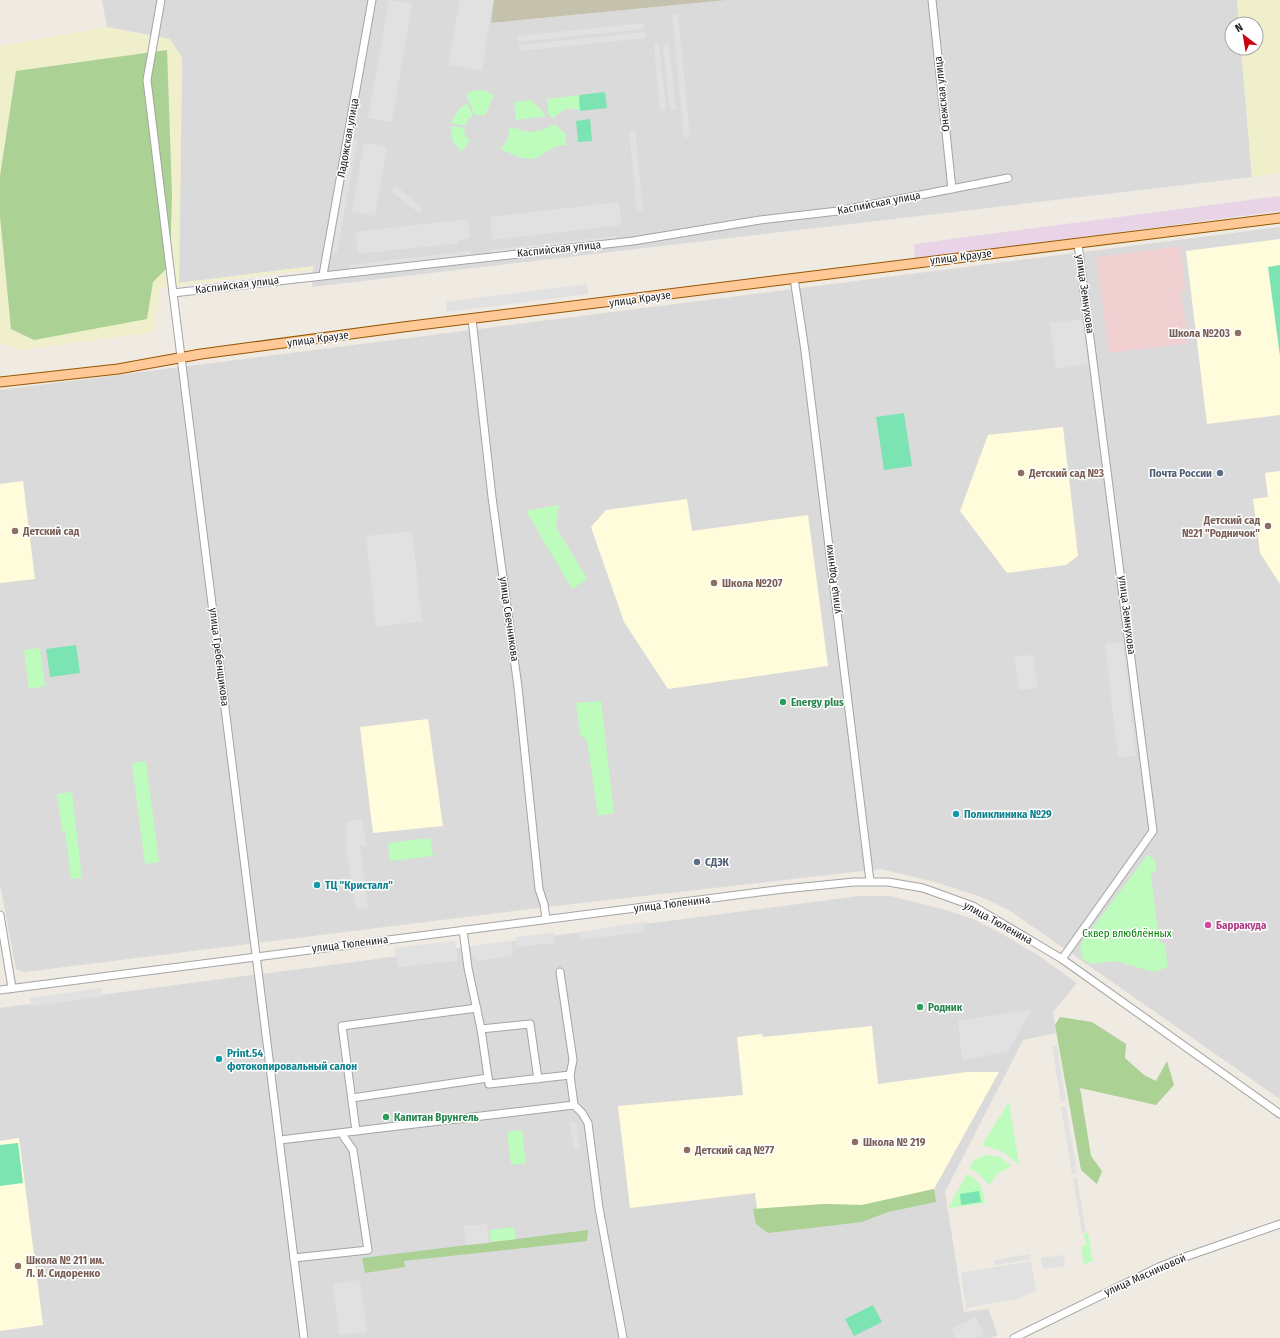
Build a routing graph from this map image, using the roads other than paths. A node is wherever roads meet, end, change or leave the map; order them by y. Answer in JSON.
{"nodes":[{"id":1,"x":161,"y":0,"type":"edge"},
{"id":2,"x":372,"y":0,"type":"edge"},
{"id":3,"x":932,"y":0,"type":"edge"},
{"id":4,"x":1008,"y":178,"type":"dead end"},
{"id":5,"x":952,"y":189,"type":"junction"},
{"id":6,"x":1280,"y":218,"type":"edge"},
{"id":7,"x":1078,"y":244,"type":"junction"},
{"id":8,"x":323,"y":275,"type":"junction"},
{"id":9,"x":794,"y":278,"type":"junction"},
{"id":10,"x":173,"y":293,"type":"junction"},
{"id":11,"x":472,"y":319,"type":"junction"},
{"id":12,"x":180,"y":358,"type":"junction"},
{"id":13,"x":0,"y":382,"type":"edge"},
{"id":14,"x":870,"y":881,"type":"junction"},
{"id":15,"x":0,"y":915,"type":"edge"},
{"id":16,"x":546,"y":919,"type":"junction"},
{"id":17,"x":463,"y":930,"type":"junction"},
{"id":18,"x":257,"y":956,"type":"junction"},
{"id":19,"x":1062,"y":959,"type":"junction"},
{"id":20,"x":560,"y":972,"type":"dead end"},
{"id":21,"x":12,"y":988,"type":"junction"},
{"id":22,"x":0,"y":990,"type":"edge"},
{"id":23,"x":477,"y":1008,"type":"junction"},
{"id":24,"x":481,"y":1029,"type":"junction"},
{"id":25,"x":570,"y":1075,"type":"junction"},
{"id":26,"x":488,"y":1078,"type":"junction"},
{"id":27,"x":538,"y":1079,"type":"junction"},
{"id":28,"x":352,"y":1098,"type":"junction"},
{"id":29,"x":574,"y":1105,"type":"junction"},
{"id":30,"x":1280,"y":1114,"type":"edge"},
{"id":31,"x":356,"y":1131,"type":"junction"},
{"id":32,"x":344,"y":1137,"type":"dead end"},
{"id":33,"x":280,"y":1140,"type":"junction"},
{"id":34,"x":1280,"y":1224,"type":"edge"},
{"id":35,"x":294,"y":1258,"type":"junction"},
{"id":36,"x":304,"y":1338,"type":"edge"},
{"id":37,"x":622,"y":1338,"type":"edge"},
{"id":38,"x":1014,"y":1338,"type":"edge"}],
"edges":[{"from":1,"to":10,"type":"street"},
{"from":2,"to":8,"type":"street","name":"Ладожская улица"},
{"from":3,"to":5,"type":"street","name":"Онежская улица"},
{"from":4,"to":5,"type":"street","name":"Каспийская улица"},
{"from":5,"to":8,"type":"street","name":"Каспийская улица"},
{"from":6,"to":7,"type":"main road","name":"улица Краузе"},
{"from":7,"to":9,"type":"main road","name":"улица Краузе"},
{"from":7,"to":19,"type":"street","name":"улица Земнухова"},
{"from":8,"to":10,"type":"street","name":"Каспийская улица"},
{"from":9,"to":11,"type":"main road","name":"улица Краузе"},
{"from":9,"to":14,"type":"street","name":"улица Родники"},
{"from":10,"to":12,"type":"street"},
{"from":11,"to":12,"type":"main road","name":"улица Краузе"},
{"from":11,"to":16,"type":"street","name":"улица Свечникова"},
{"from":12,"to":13,"type":"main road","name":"улица Краузе"},
{"from":12,"to":18,"type":"street","name":"улица Гребенщикова"},
{"from":14,"to":16,"type":"street","name":"улица Тюленина"},
{"from":14,"to":19,"type":"street","name":"улица Тюленина"},
{"from":15,"to":21,"type":"street"},
{"from":16,"to":17,"type":"street","name":"улица Тюленина"},
{"from":17,"to":18,"type":"street","name":"улица Тюленина"},
{"from":17,"to":23,"type":"street"},
{"from":18,"to":21,"type":"street","name":"улица Тюленина"},
{"from":18,"to":33,"type":"street","name":"улица Гребенщикова"},
{"from":19,"to":30,"type":"street","name":"улица Тюленина"},
{"from":20,"to":25,"type":"street"},
{"from":21,"to":22,"type":"street","name":"улица Тюленина"},
{"from":23,"to":24,"type":"street"},
{"from":23,"to":28,"type":"street"},
{"from":24,"to":26,"type":"street"},
{"from":24,"to":27,"type":"street"},
{"from":25,"to":27,"type":"street"},
{"from":25,"to":29,"type":"street"},
{"from":26,"to":27,"type":"street"},
{"from":26,"to":28,"type":"street"},
{"from":28,"to":31,"type":"street"},
{"from":29,"to":31,"type":"street"},
{"from":29,"to":37,"type":"street"},
{"from":31,"to":33,"type":"street"},
{"from":32,"to":35,"type":"street"},
{"from":33,"to":35,"type":"street","name":"улица Гребенщикова"},
{"from":34,"to":38,"type":"street","name":"улица Мясниковой"},
{"from":35,"to":36,"type":"street","name":"улица Гребенщикова"}]}
